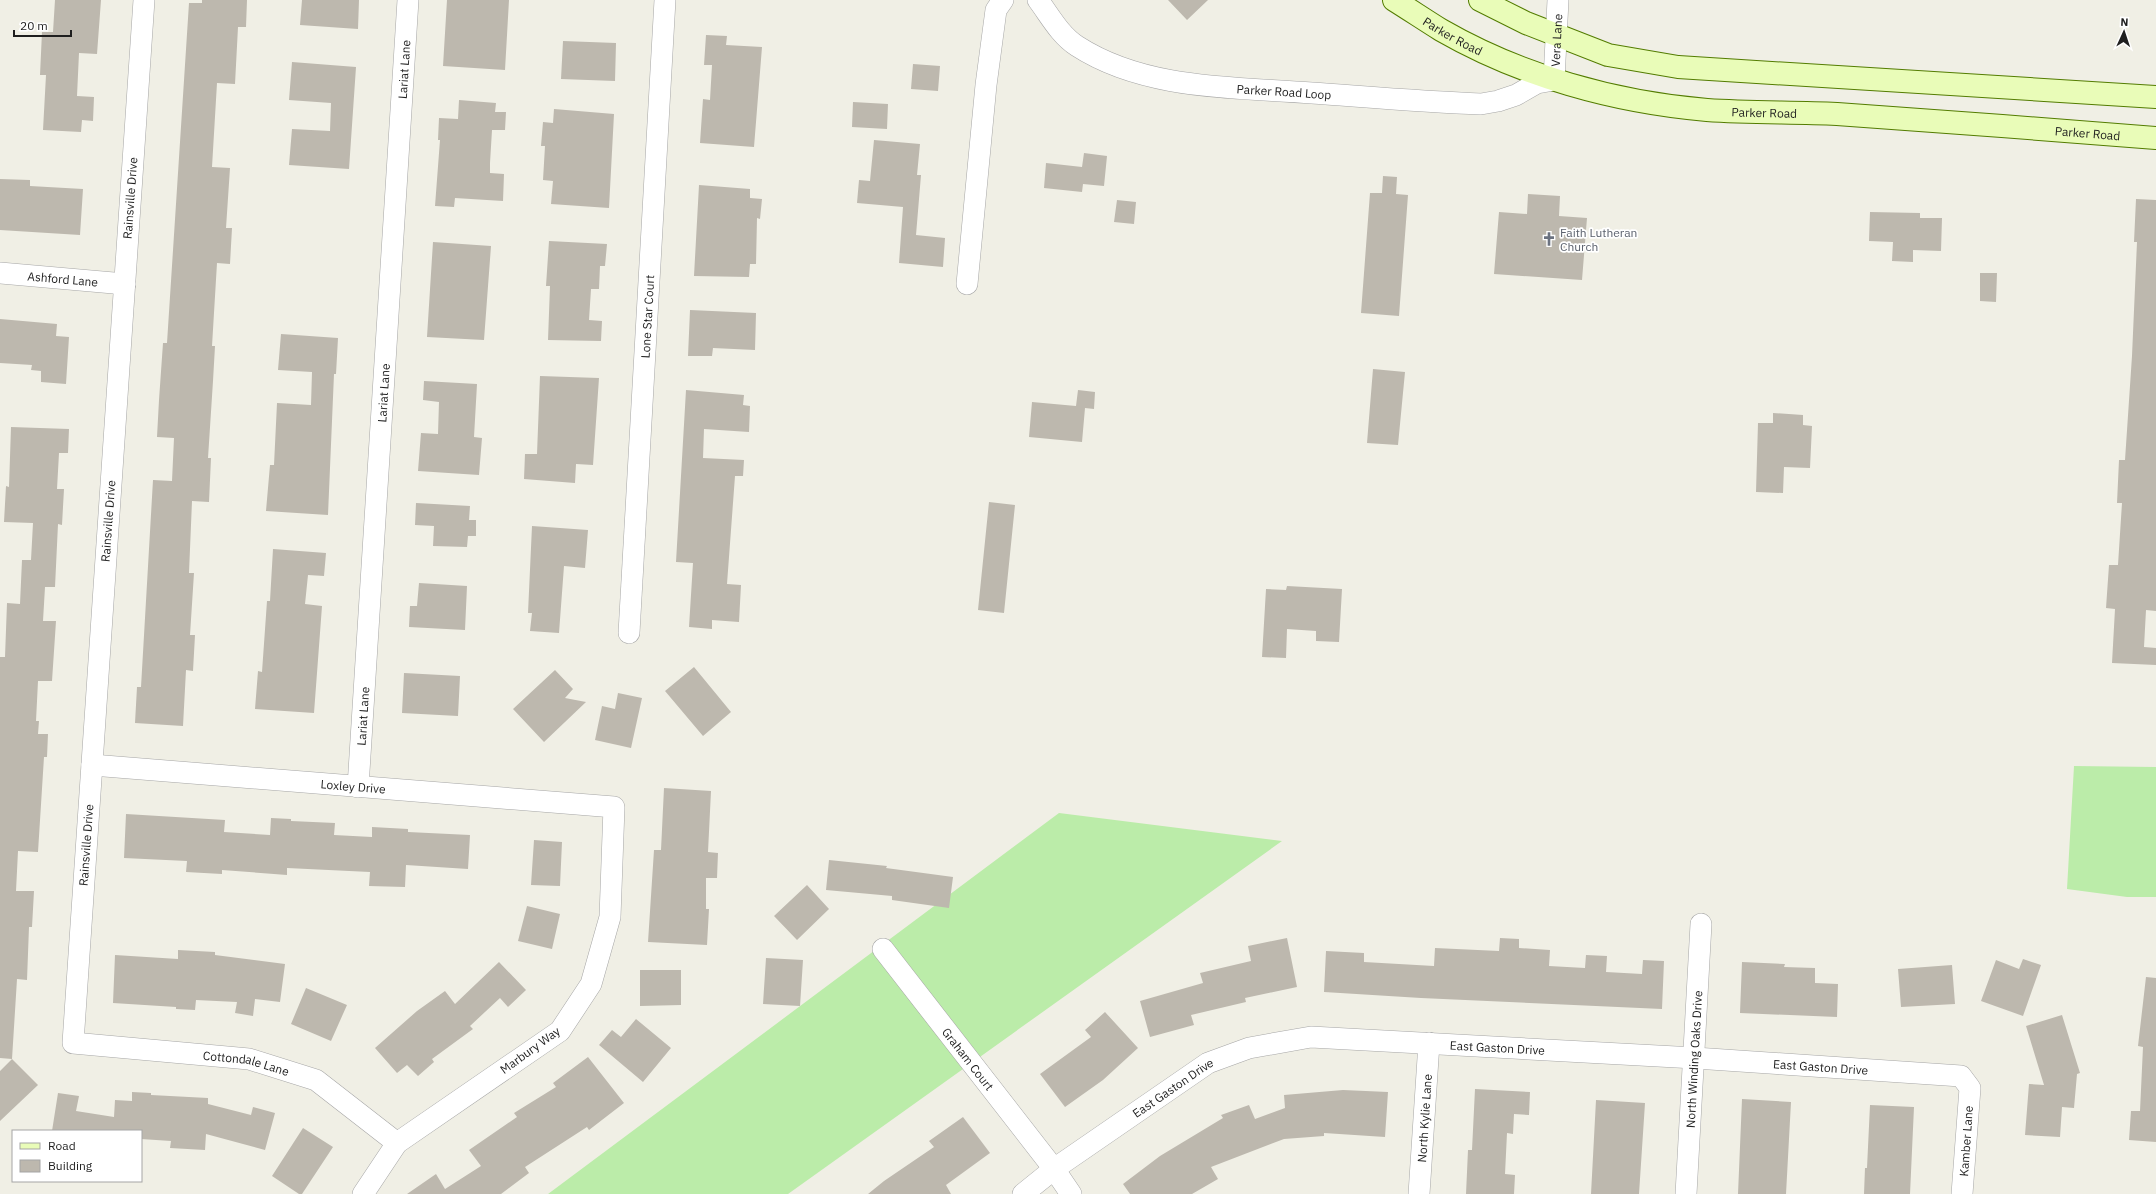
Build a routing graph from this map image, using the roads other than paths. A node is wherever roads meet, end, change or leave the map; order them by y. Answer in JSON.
{"nodes":[{"id":1,"x":144,"y":0,"type":"edge"},
{"id":2,"x":408,"y":0,"type":"edge"},
{"id":3,"x":665,"y":0,"type":"edge"},
{"id":4,"x":1003,"y":0,"type":"edge"},
{"id":5,"x":1038,"y":0,"type":"edge"},
{"id":6,"x":1394,"y":0,"type":"edge"},
{"id":7,"x":1480,"y":0,"type":"edge"},
{"id":8,"x":1558,"y":0,"type":"edge"},
{"id":9,"x":1556,"y":35,"type":"junction"},
{"id":10,"x":1554,"y":80,"type":"junction"},
{"id":11,"x":2156,"y":97,"type":"edge"},
{"id":12,"x":2156,"y":138,"type":"edge"},
{"id":13,"x":0,"y":273,"type":"edge"},
{"id":14,"x":125,"y":284,"type":"junction"},
{"id":15,"x":967,"y":284,"type":"dead end"},
{"id":16,"x":629,"y":633,"type":"dead end"},
{"id":17,"x":92,"y":765,"type":"junction"},
{"id":18,"x":358,"y":786,"type":"junction"},
{"id":19,"x":614,"y":807,"type":"joint"},
{"id":20,"x":1701,"y":924,"type":"dead end"},
{"id":21,"x":883,"y":949,"type":"dead end"},
{"id":22,"x":72,"y":1043,"type":"joint"},
{"id":23,"x":1428,"y":1043,"type":"junction"},
{"id":24,"x":1695,"y":1058,"type":"junction"},
{"id":25,"x":1970,"y":1088,"type":"joint"},
{"id":26,"x":397,"y":1143,"type":"junction"},
{"id":27,"x":1054,"y":1169,"type":"junction"},
{"id":28,"x":363,"y":1194,"type":"edge"},
{"id":29,"x":1023,"y":1194,"type":"edge"},
{"id":30,"x":1071,"y":1194,"type":"edge"},
{"id":31,"x":1419,"y":1194,"type":"edge"},
{"id":32,"x":1686,"y":1194,"type":"edge"},
{"id":33,"x":1962,"y":1194,"type":"edge"}],
"edges":[{"from":1,"to":14,"type":"street","name":"Rainsville Drive"},
{"from":2,"to":18,"type":"street","name":"Lariat Lane"},
{"from":3,"to":16,"type":"street","name":"Lone Star Court"},
{"from":4,"to":15,"type":"street"},
{"from":5,"to":10,"type":"street","name":"Parker Road Loop"},
{"from":6,"to":10,"type":"main road","name":"Parker Road"},
{"from":7,"to":9,"type":"main road"},
{"from":8,"to":9,"type":"street","name":"Vera Lane"},
{"from":9,"to":10,"type":"street","name":"Vera Lane"},
{"from":9,"to":11,"type":"main road"},
{"from":10,"to":12,"type":"main road","name":"Parker Road"},
{"from":13,"to":14,"type":"street","name":"Ashford Lane"},
{"from":14,"to":17,"type":"street","name":"Rainsville Drive"},
{"from":17,"to":18,"type":"street","name":"Loxley Drive"},
{"from":17,"to":22,"type":"street","name":"Rainsville Drive"},
{"from":18,"to":19,"type":"street","name":"Loxley Drive"},
{"from":19,"to":26,"type":"street","name":"Marbury Way"},
{"from":20,"to":24,"type":"street","name":"North Winding Oaks Drive"},
{"from":21,"to":27,"type":"street","name":"Graham Court"},
{"from":22,"to":26,"type":"street","name":"Cottondale Lane"},
{"from":23,"to":24,"type":"street","name":"East Gaston Drive"},
{"from":23,"to":27,"type":"street","name":"East Gaston Drive"},
{"from":23,"to":31,"type":"street","name":"North Kylie Lane"},
{"from":24,"to":25,"type":"street","name":"East Gaston Drive"},
{"from":24,"to":32,"type":"street","name":"North Winding Oaks Drive"},
{"from":25,"to":33,"type":"street","name":"Kamber Lane"},
{"from":26,"to":28,"type":"street","name":"Marbury Way"},
{"from":27,"to":29,"type":"street","name":"East Gaston Drive"},
{"from":27,"to":30,"type":"street","name":"Graham Court"}]}
